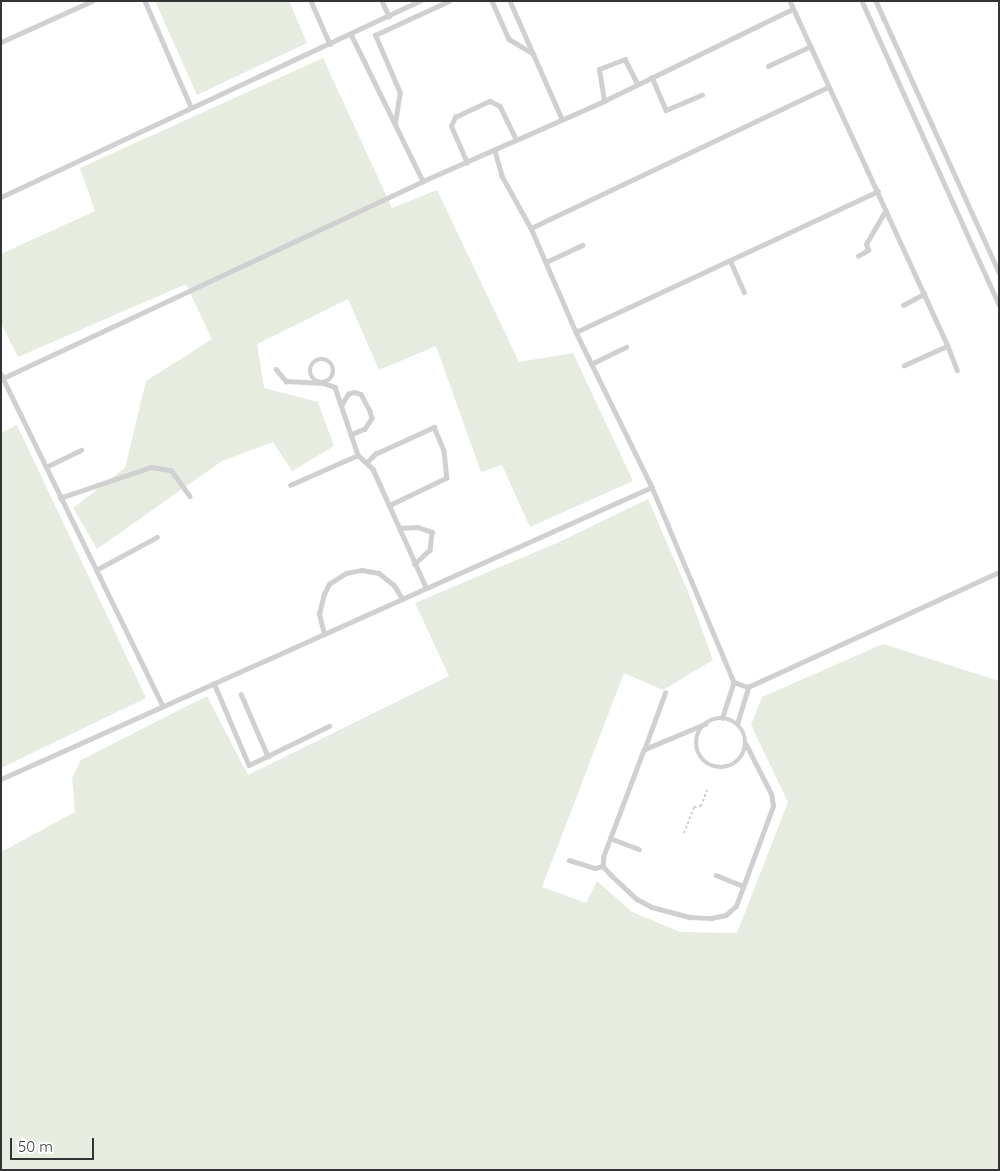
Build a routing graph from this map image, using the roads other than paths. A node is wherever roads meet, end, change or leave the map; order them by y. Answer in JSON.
{"nodes":[{"id":1,"x":92,"y":1,"type":"edge"},
{"id":2,"x":146,"y":1,"type":"edge"},
{"id":3,"x":311,"y":1,"type":"edge"},
{"id":4,"x":382,"y":1,"type":"edge"},
{"id":5,"x":420,"y":1,"type":"edge"},
{"id":6,"x":449,"y":1,"type":"edge"},
{"id":7,"x":492,"y":1,"type":"edge"},
{"id":8,"x":510,"y":1,"type":"edge"},
{"id":9,"x":790,"y":1,"type":"edge"},
{"id":10,"x":862,"y":1,"type":"edge"},
{"id":11,"x":876,"y":1,"type":"edge"},
{"id":12,"x":793,"y":9,"type":"junction"},
{"id":13,"x":389,"y":16,"type":"junction"},
{"id":14,"x":351,"y":34,"type":"junction"},
{"id":15,"x":1,"y":42,"type":"edge"},
{"id":16,"x":330,"y":44,"type":"junction"},
{"id":17,"x":809,"y":47,"type":"junction"},
{"id":18,"x":533,"y":54,"type":"junction"},
{"id":19,"x":768,"y":66,"type":"dead end"},
{"id":20,"x":652,"y":77,"type":"junction"},
{"id":21,"x":638,"y":84,"type":"junction"},
{"id":22,"x":828,"y":87,"type":"junction"},
{"id":23,"x":702,"y":95,"type":"dead end"},
{"id":24,"x":604,"y":101,"type":"junction"},
{"id":25,"x":191,"y":107,"type":"junction"},
{"id":26,"x":562,"y":119,"type":"junction"},
{"id":27,"x":394,"y":123,"type":"junction"},
{"id":28,"x":516,"y":140,"type":"junction"},
{"id":29,"x":495,"y":151,"type":"junction"},
{"id":30,"x":467,"y":163,"type":"junction"},
{"id":31,"x":423,"y":181,"type":"junction"},
{"id":32,"x":878,"y":191,"type":"junction"},
{"id":33,"x":1,"y":197,"type":"edge"},
{"id":34,"x":886,"y":210,"type":"junction"},
{"id":35,"x":531,"y":228,"type":"junction"},
{"id":36,"x":582,"y":245,"type":"dead end"},
{"id":37,"x":858,"y":256,"type":"dead end"},
{"id":38,"x":730,"y":260,"type":"junction"},
{"id":39,"x":546,"y":262,"type":"junction"},
{"id":40,"x":999,"y":272,"type":"edge"},
{"id":41,"x":744,"y":292,"type":"dead end"},
{"id":42,"x":924,"y":294,"type":"junction"},
{"id":43,"x":999,"y":304,"type":"edge"},
{"id":44,"x":904,"y":305,"type":"dead end"},
{"id":45,"x":576,"y":332,"type":"junction"},
{"id":46,"x":948,"y":346,"type":"junction"},
{"id":47,"x":626,"y":347,"type":"dead end"},
{"id":48,"x":591,"y":364,"type":"junction"},
{"id":49,"x":904,"y":366,"type":"dead end"},
{"id":50,"x":276,"y":369,"type":"dead end"},
{"id":51,"x":957,"y":370,"type":"dead end"},
{"id":52,"x":2,"y":377,"type":"edge"},
{"id":53,"x":323,"y":383,"type":"junction"},
{"id":54,"x":341,"y":406,"type":"junction"},
{"id":55,"x":351,"y":436,"type":"junction"},
{"id":56,"x":81,"y":450,"type":"dead end"},
{"id":57,"x":358,"y":455,"type":"junction"},
{"id":58,"x":366,"y":463,"type":"junction"},
{"id":59,"x":46,"y":467,"type":"junction"},
{"id":60,"x":290,"y":485,"type":"dead end"},
{"id":61,"x":652,"y":487,"type":"junction"},
{"id":62,"x":190,"y":496,"type":"dead end"},
{"id":63,"x":60,"y":498,"type":"junction"},
{"id":64,"x":390,"y":506,"type":"junction"},
{"id":65,"x":399,"y":528,"type":"junction"},
{"id":66,"x":157,"y":537,"type":"dead end"},
{"id":67,"x":415,"y":564,"type":"junction"},
{"id":68,"x":96,"y":570,"type":"junction"},
{"id":69,"x":999,"y":572,"type":"edge"},
{"id":70,"x":426,"y":587,"type":"junction"},
{"id":71,"x":402,"y":598,"type":"junction"},
{"id":72,"x":324,"y":634,"type":"junction"},
{"id":73,"x":734,"y":682,"type":"junction"},
{"id":74,"x":214,"y":683,"type":"junction"},
{"id":75,"x":748,"y":687,"type":"junction"},
{"id":76,"x":665,"y":693,"type":"dead end"},
{"id":77,"x":241,"y":694,"type":"dead end"},
{"id":78,"x":163,"y":706,"type":"junction"},
{"id":79,"x":722,"y":718,"type":"junction"},
{"id":80,"x":706,"y":724,"type":"junction"},
{"id":81,"x":737,"y":724,"type":"junction"},
{"id":82,"x":329,"y":726,"type":"dead end"},
{"id":83,"x":746,"y":745,"type":"junction"},
{"id":84,"x":644,"y":750,"type":"junction"},
{"id":85,"x":268,"y":756,"type":"junction"},
{"id":86,"x":1,"y":779,"type":"edge"},
{"id":87,"x":610,"y":838,"type":"junction"},
{"id":88,"x":638,"y":849,"type":"dead end"},
{"id":89,"x":569,"y":860,"type":"dead end"},
{"id":90,"x":603,"y":866,"type":"junction"},
{"id":91,"x":716,"y":875,"type":"dead end"},
{"id":92,"x":744,"y":886,"type":"junction"}],
"edges":[{"from":1,"to":15,"type":"lane"},
{"from":2,"to":25,"type":"lane"},
{"from":3,"to":16,"type":"lane"},
{"from":4,"to":13,"type":"lane"},
{"from":5,"to":13,"type":"lane"},
{"from":6,"to":27,"type":"lane"},
{"from":7,"to":18,"type":"lane"},
{"from":8,"to":18,"type":"lane"},
{"from":9,"to":12,"type":"lane"},
{"from":10,"to":43,"type":"lane"},
{"from":11,"to":40,"type":"lane"},
{"from":12,"to":17,"type":"lane"},
{"from":12,"to":20,"type":"lane"},
{"from":13,"to":14,"type":"lane"},
{"from":14,"to":16,"type":"lane"},
{"from":14,"to":27,"type":"lane"},
{"from":16,"to":25,"type":"lane"},
{"from":17,"to":19,"type":"lane"},
{"from":17,"to":22,"type":"lane"},
{"from":18,"to":26,"type":"lane"},
{"from":20,"to":21,"type":"lane"},
{"from":20,"to":23,"type":"lane"},
{"from":21,"to":24,"type":"lane"},
{"from":21,"to":24,"type":"lane"},
{"from":22,"to":32,"type":"lane"},
{"from":22,"to":35,"type":"lane"},
{"from":24,"to":26,"type":"lane"},
{"from":25,"to":33,"type":"lane"},
{"from":26,"to":28,"type":"lane"},
{"from":27,"to":31,"type":"lane"},
{"from":28,"to":29,"type":"lane"},
{"from":28,"to":30,"type":"lane"},
{"from":29,"to":30,"type":"lane"},
{"from":29,"to":35,"type":"lane"},
{"from":30,"to":31,"type":"lane"},
{"from":31,"to":52,"type":"lane"},
{"from":32,"to":34,"type":"lane"},
{"from":32,"to":38,"type":"lane"},
{"from":34,"to":37,"type":"lane"},
{"from":34,"to":42,"type":"lane"},
{"from":35,"to":39,"type":"lane"},
{"from":36,"to":39,"type":"lane"},
{"from":38,"to":41,"type":"lane"},
{"from":38,"to":45,"type":"lane"},
{"from":39,"to":45,"type":"lane"},
{"from":42,"to":44,"type":"lane"},
{"from":42,"to":46,"type":"lane"},
{"from":45,"to":48,"type":"lane"},
{"from":46,"to":49,"type":"lane"},
{"from":46,"to":51,"type":"lane"},
{"from":47,"to":48,"type":"lane"},
{"from":48,"to":61,"type":"lane"},
{"from":50,"to":53,"type":"lane"},
{"from":52,"to":59,"type":"lane"},
{"from":53,"to":53,"type":"lane"},
{"from":53,"to":54,"type":"lane"},
{"from":54,"to":55,"type":"lane"},
{"from":54,"to":55,"type":"lane"},
{"from":55,"to":57,"type":"lane"},
{"from":56,"to":59,"type":"lane"},
{"from":57,"to":58,"type":"lane"},
{"from":57,"to":60,"type":"lane"},
{"from":58,"to":64,"type":"lane"},
{"from":58,"to":64,"type":"lane"},
{"from":59,"to":63,"type":"lane"},
{"from":61,"to":70,"type":"lane"},
{"from":61,"to":73,"type":"lane"},
{"from":62,"to":63,"type":"lane"},
{"from":63,"to":68,"type":"lane"},
{"from":64,"to":65,"type":"lane"},
{"from":65,"to":67,"type":"lane"},
{"from":65,"to":67,"type":"lane"},
{"from":66,"to":68,"type":"lane"},
{"from":67,"to":70,"type":"lane"},
{"from":68,"to":78,"type":"lane"},
{"from":69,"to":75,"type":"lane"},
{"from":70,"to":71,"type":"lane"},
{"from":71,"to":72,"type":"lane"},
{"from":71,"to":72,"type":"lane"},
{"from":72,"to":74,"type":"lane"},
{"from":73,"to":75,"type":"lane"},
{"from":73,"to":79,"type":"lane"},
{"from":74,"to":78,"type":"lane"},
{"from":74,"to":85,"type":"lane"},
{"from":75,"to":81,"type":"lane"},
{"from":76,"to":84,"type":"lane"},
{"from":77,"to":85,"type":"lane"},
{"from":78,"to":86,"type":"lane"},
{"from":79,"to":80,"type":"lane"},
{"from":79,"to":81,"type":"lane"},
{"from":80,"to":83,"type":"lane"},
{"from":80,"to":84,"type":"lane"},
{"from":81,"to":83,"type":"lane"},
{"from":82,"to":85,"type":"lane"},
{"from":83,"to":92,"type":"lane"},
{"from":84,"to":87,"type":"lane"},
{"from":87,"to":88,"type":"lane"},
{"from":87,"to":90,"type":"lane"},
{"from":89,"to":90,"type":"lane"},
{"from":90,"to":92,"type":"lane"},
{"from":91,"to":92,"type":"lane"}]}
